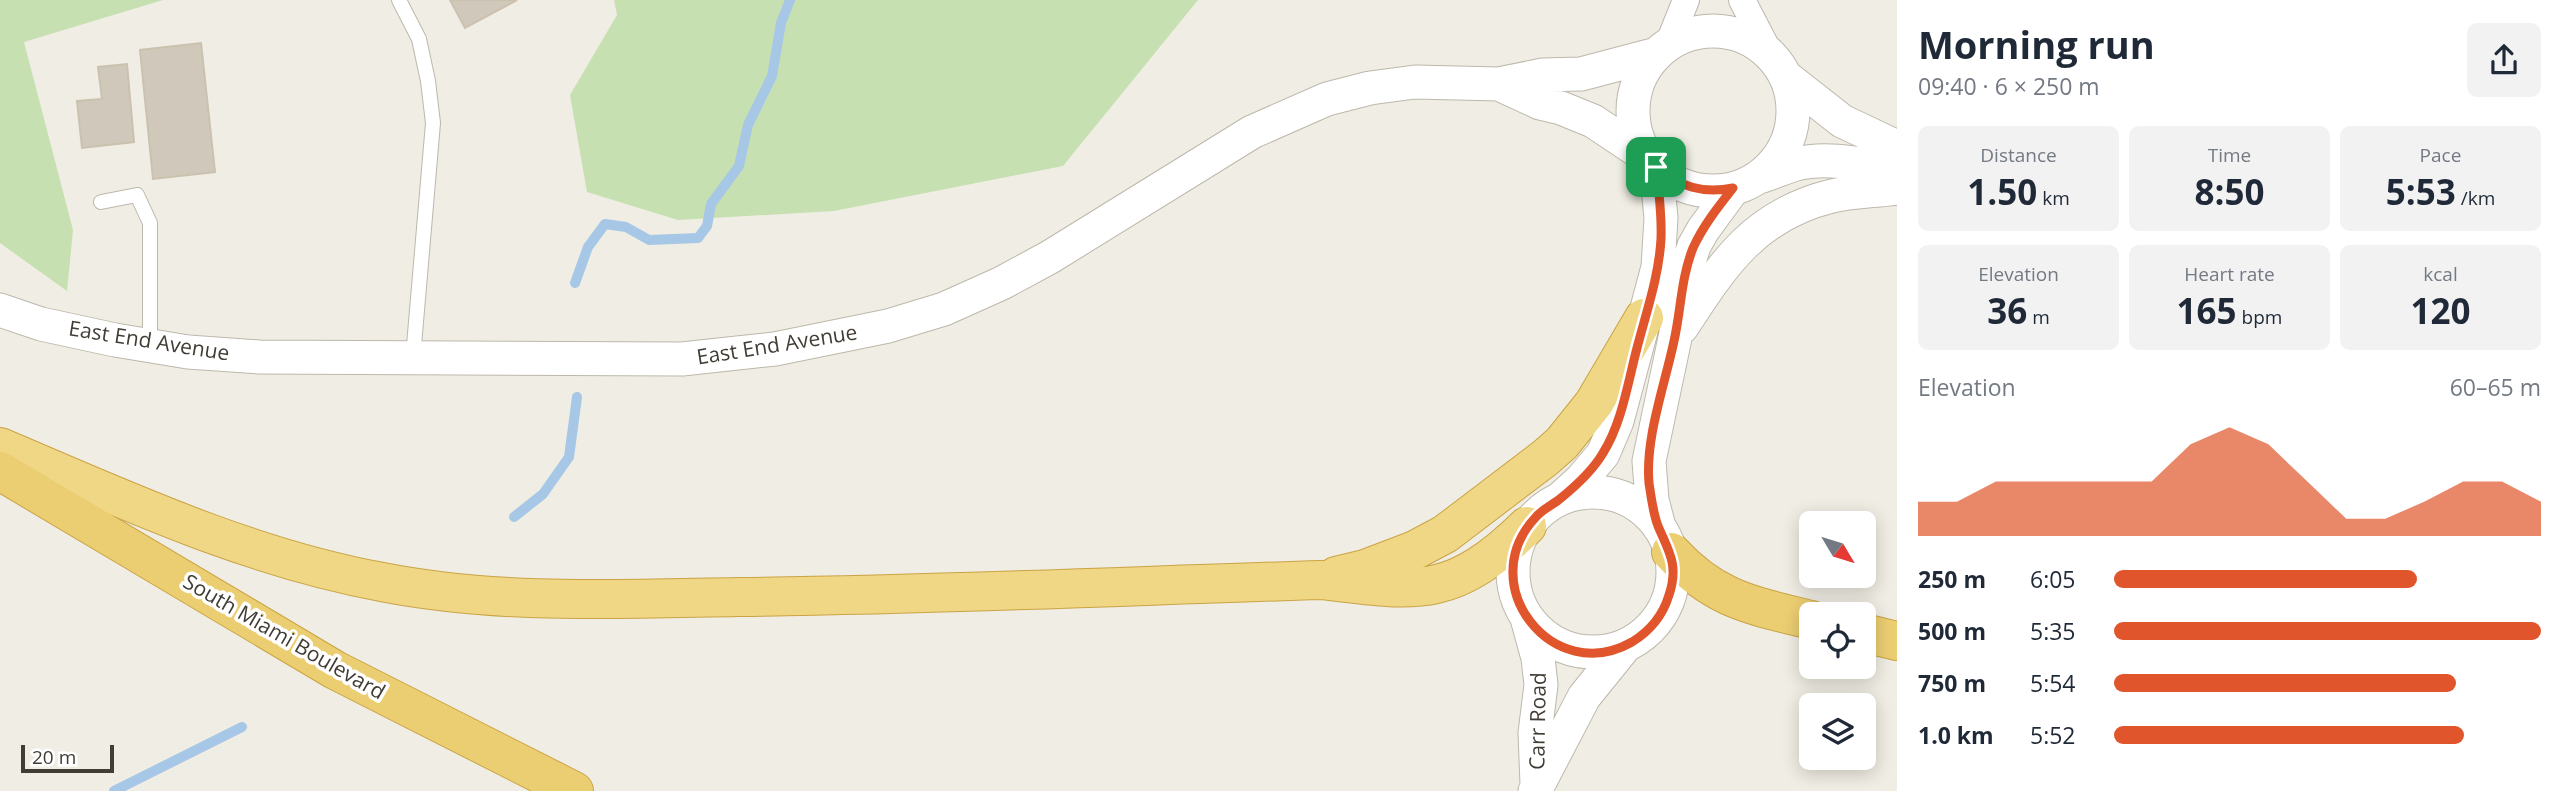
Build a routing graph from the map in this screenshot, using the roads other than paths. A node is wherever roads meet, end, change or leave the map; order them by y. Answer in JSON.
{"nodes":[{"id":1,"x":399,"y":0,"type":"edge"},
{"id":2,"x":1686,"y":0,"type":"edge"},
{"id":3,"x":1742,"y":0,"type":"edge"},
{"id":4,"x":1663,"y":50,"type":"junction"},
{"id":5,"x":1778,"y":66,"type":"junction"},
{"id":6,"x":1499,"y":84,"type":"junction"},
{"id":7,"x":1897,"y":147,"type":"edge"},
{"id":8,"x":1652,"y":162,"type":"junction"},
{"id":9,"x":1897,"y":170,"type":"edge"},
{"id":10,"x":1746,"y":183,"type":"junction"},
{"id":11,"x":1897,"y":188,"type":"edge"},
{"id":12,"x":101,"y":202,"type":"dead end"},
{"id":13,"x":0,"y":310,"type":"edge"},
{"id":14,"x":1660,"y":328,"type":"junction"},
{"id":15,"x":150,"y":345,"type":"junction"},
{"id":16,"x":413,"y":358,"type":"junction"},
{"id":17,"x":0,"y":447,"type":"edge"},
{"id":18,"x":0,"y":471,"type":"edge"},
{"id":19,"x":1559,"y":499,"type":"junction"},
{"id":20,"x":1528,"y":526,"type":"junction"},
{"id":21,"x":1665,"y":539,"type":"junction"},
{"id":22,"x":1321,"y":580,"type":"junction"},
{"id":23,"x":1799,"y":617,"type":"edge"},
{"id":24,"x":1527,"y":618,"type":"junction"},
{"id":25,"x":1876,"y":636,"type":"edge"},
{"id":26,"x":1897,"y":641,"type":"edge"},
{"id":27,"x":1626,"y":645,"type":"junction"},
{"id":28,"x":1536,"y":787,"type":"edge"},
{"id":29,"x":574,"y":791,"type":"edge"}],
"edges":[{"from":1,"to":16,"type":"lane"},
{"from":2,"to":4,"type":"street"},
{"from":3,"to":5,"type":"street"},
{"from":4,"to":5,"type":"street"},
{"from":4,"to":6,"type":"street","name":"East End Avenue"},
{"from":4,"to":8,"type":"street"},
{"from":5,"to":7,"type":"street"},
{"from":5,"to":10,"type":"street"},
{"from":6,"to":8,"type":"street","name":"East End Avenue"},
{"from":6,"to":16,"type":"street","name":"East End Avenue"},
{"from":8,"to":10,"type":"street"},
{"from":8,"to":14,"type":"street"},
{"from":9,"to":10,"type":"street"},
{"from":10,"to":14,"type":"street"},
{"from":11,"to":14,"type":"street"},
{"from":12,"to":15,"type":"lane"},
{"from":13,"to":15,"type":"street","name":"East End Avenue"},
{"from":14,"to":19,"type":"street"},
{"from":14,"to":21,"type":"street"},
{"from":14,"to":22,"type":"highway"},
{"from":15,"to":16,"type":"street","name":"East End Avenue"},
{"from":17,"to":22,"type":"highway"},
{"from":18,"to":29,"type":"highway","name":"South Miami Boulevard"},
{"from":19,"to":20,"type":"street"},
{"from":19,"to":21,"type":"street"},
{"from":20,"to":22,"type":"highway"},
{"from":20,"to":24,"type":"street"},
{"from":21,"to":23,"type":"highway"},
{"from":21,"to":27,"type":"street"},
{"from":24,"to":27,"type":"street"},
{"from":24,"to":28,"type":"street","name":"Carr Road"},
{"from":25,"to":26,"type":"highway"},
{"from":27,"to":28,"type":"street","name":"Carr Road"}]}
